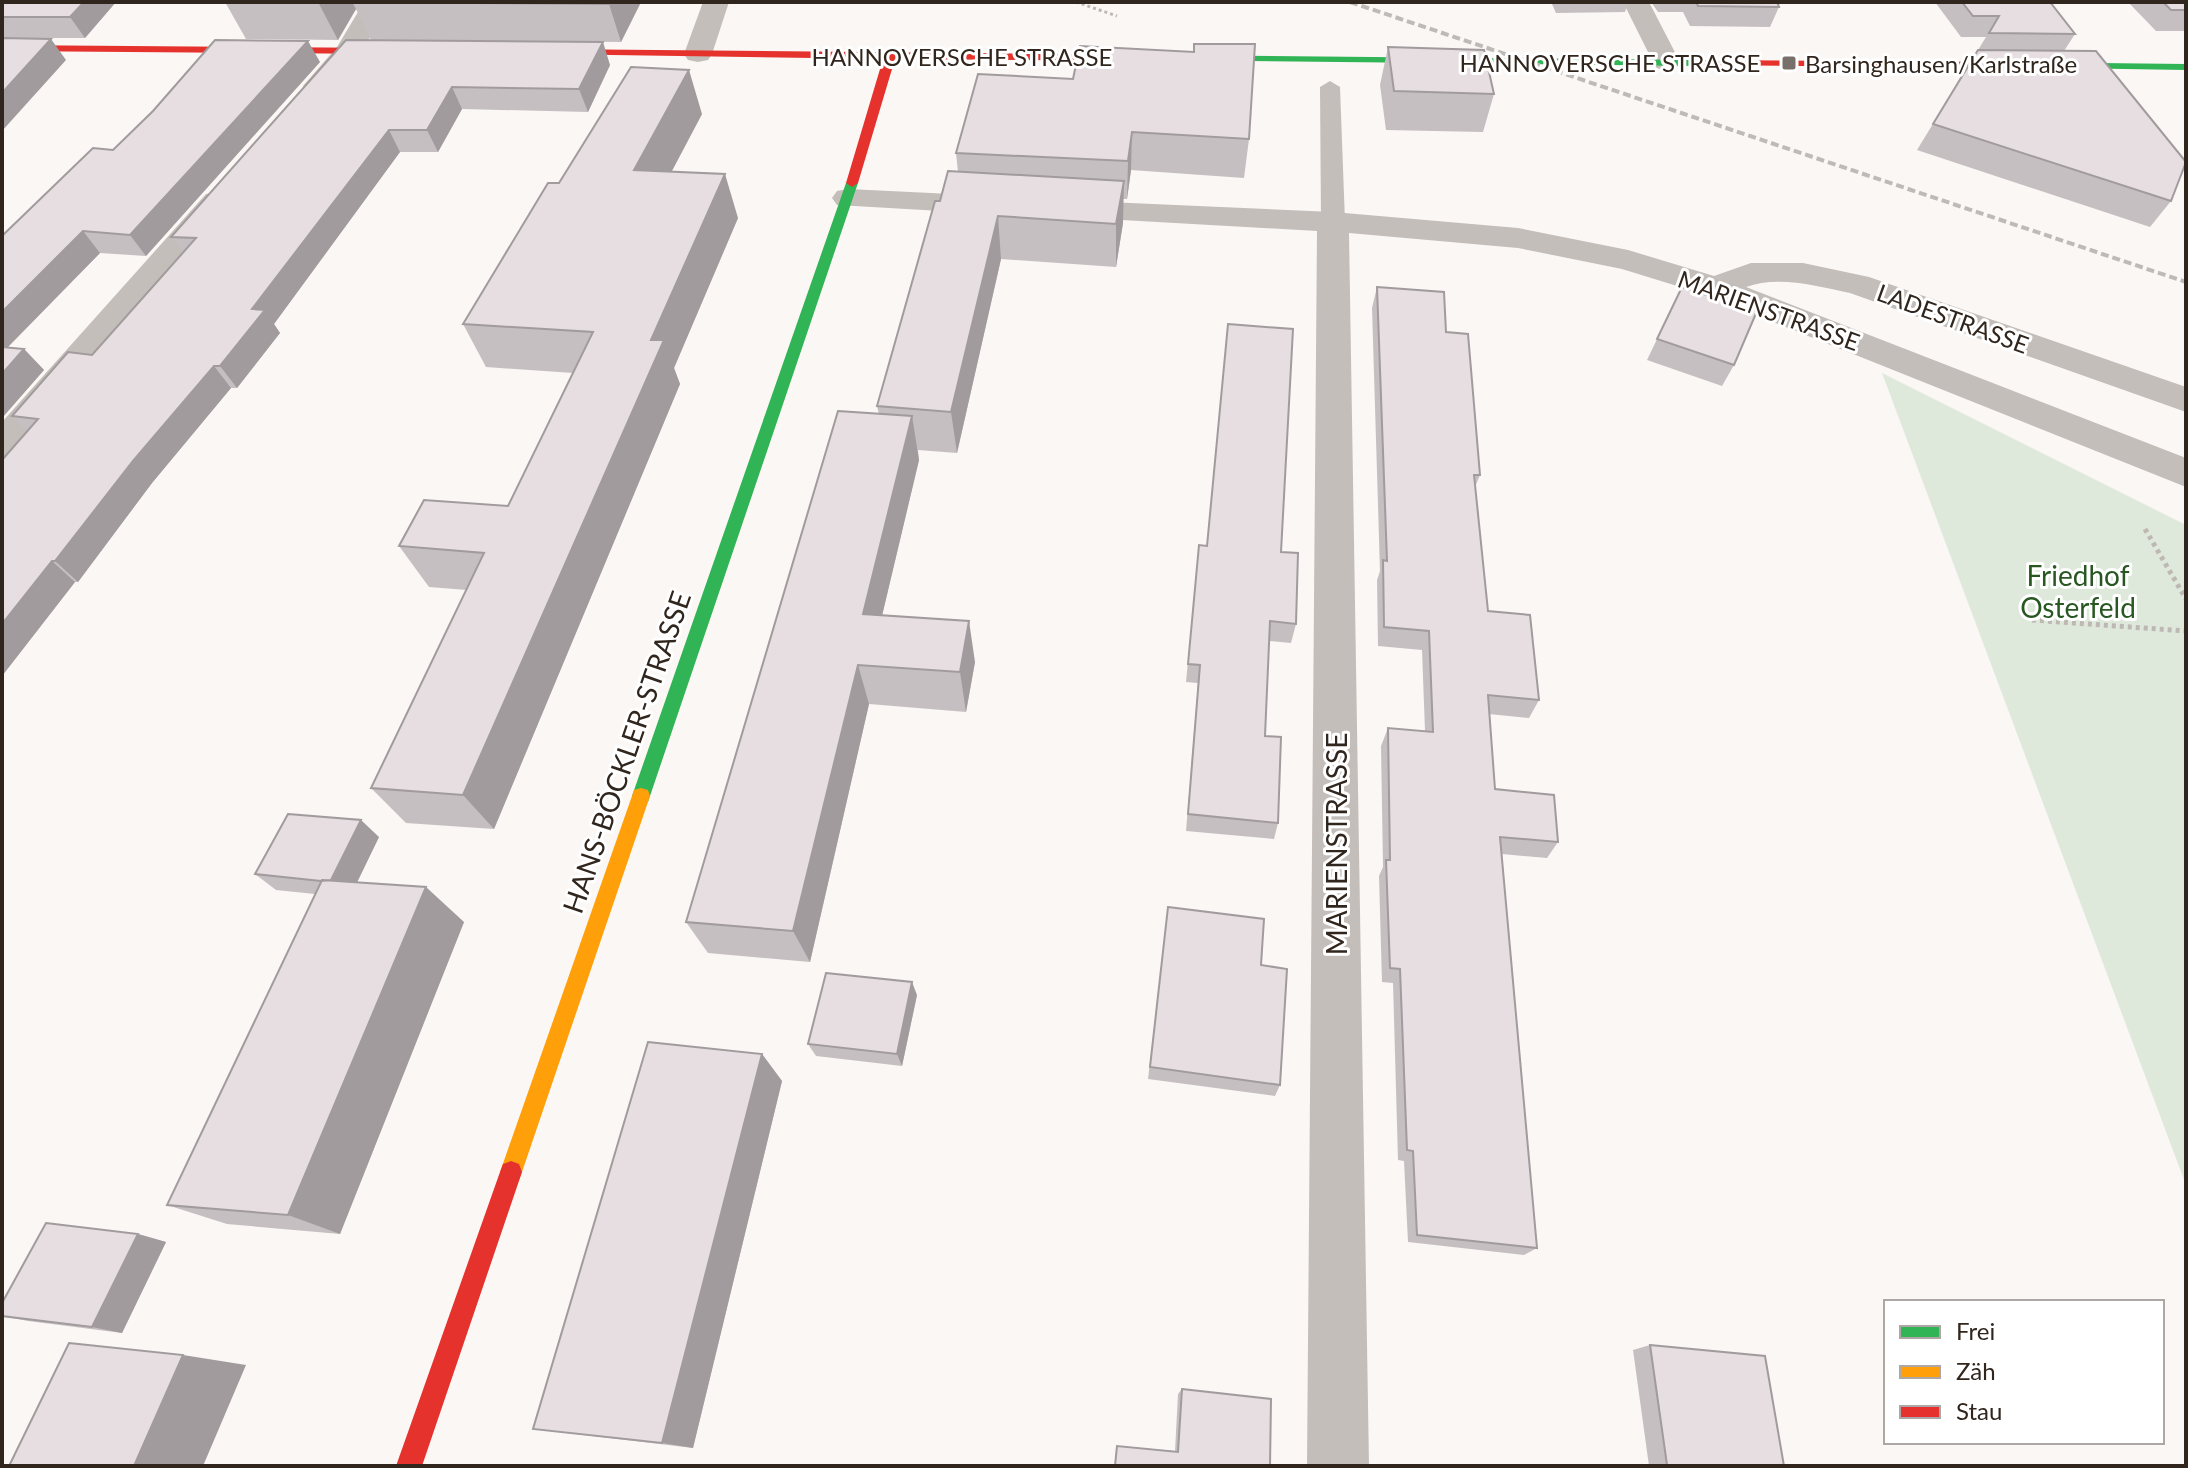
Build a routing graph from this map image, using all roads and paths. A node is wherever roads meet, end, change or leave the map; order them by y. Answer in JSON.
{"nodes":[{"id":1,"x":377,"y":2,"type":"edge"},
{"id":2,"x":716,"y":2,"type":"edge"},
{"id":3,"x":1636,"y":2,"type":"edge"},
{"id":4,"x":2,"y":48,"type":"edge"},
{"id":5,"x":348,"y":51,"type":"junction"},
{"id":6,"x":412,"y":51,"type":"edge"},
{"id":7,"x":523,"y":52,"type":"edge"},
{"id":8,"x":698,"y":54,"type":"junction"},
{"id":9,"x":890,"y":55,"type":"junction"},
{"id":10,"x":1666,"y":62,"type":"junction"},
{"id":11,"x":2186,"y":67,"type":"edge"},
{"id":12,"x":1330,"y":87,"type":"dead end"},
{"id":13,"x":295,"y":111,"type":"edge"},
{"id":14,"x":233,"y":182,"type":"edge"},
{"id":15,"x":848,"y":198,"type":"junction"},
{"id":16,"x":1333,"y":222,"type":"junction"},
{"id":17,"x":1715,"y":287,"type":"junction"},
{"id":18,"x":2186,"y":400,"type":"edge"},
{"id":19,"x":2,"y":446,"type":"edge"},
{"id":20,"x":2186,"y":473,"type":"edge"},
{"id":21,"x":2145,"y":529,"type":"dead end"},
{"id":22,"x":2186,"y":599,"type":"edge"},
{"id":23,"x":2032,"y":620,"type":"dead end"},
{"id":24,"x":2186,"y":631,"type":"edge"},
{"id":25,"x":409,"y":1466,"type":"edge"},
{"id":26,"x":1338,"y":1466,"type":"edge"}],
"edges":[{"from":1,"to":5,"type":"street"},
{"from":2,"to":8,"type":"street"},
{"from":3,"to":10,"type":"street"},
{"from":4,"to":5,"type":"street"},
{"from":5,"to":6,"type":"street"},
{"from":5,"to":13,"type":"street"},
{"from":7,"to":8,"type":"street","name":"HANNOVERSCHE STRASSE"},
{"from":8,"to":9,"type":"street","name":"HANNOVERSCHE STRASSE"},
{"from":9,"to":10,"type":"street","name":"HANNOVERSCHE STRASSE"},
{"from":9,"to":15,"type":"street","name":"HANS-BÖCKLER-STRASSE"},
{"from":10,"to":11,"type":"street","name":"HANNOVERSCHE STRASSE"},
{"from":12,"to":16,"type":"lane"},
{"from":14,"to":19,"type":"street"},
{"from":15,"to":16,"type":"street","name":"MARIENSTRASSE"},
{"from":15,"to":25,"type":"street","name":"HANS-BÖCKLER-STRASSE"},
{"from":16,"to":17,"type":"street","name":"MARIENSTRASSE"},
{"from":16,"to":26,"type":"street","name":"MARIENSTRASSE"},
{"from":17,"to":18,"type":"street","name":"LADESTRASSE"},
{"from":17,"to":20,"type":"street","name":"MARIENSTRASSE"},
{"from":21,"to":22,"type":"path"},
{"from":23,"to":24,"type":"path"}]}
